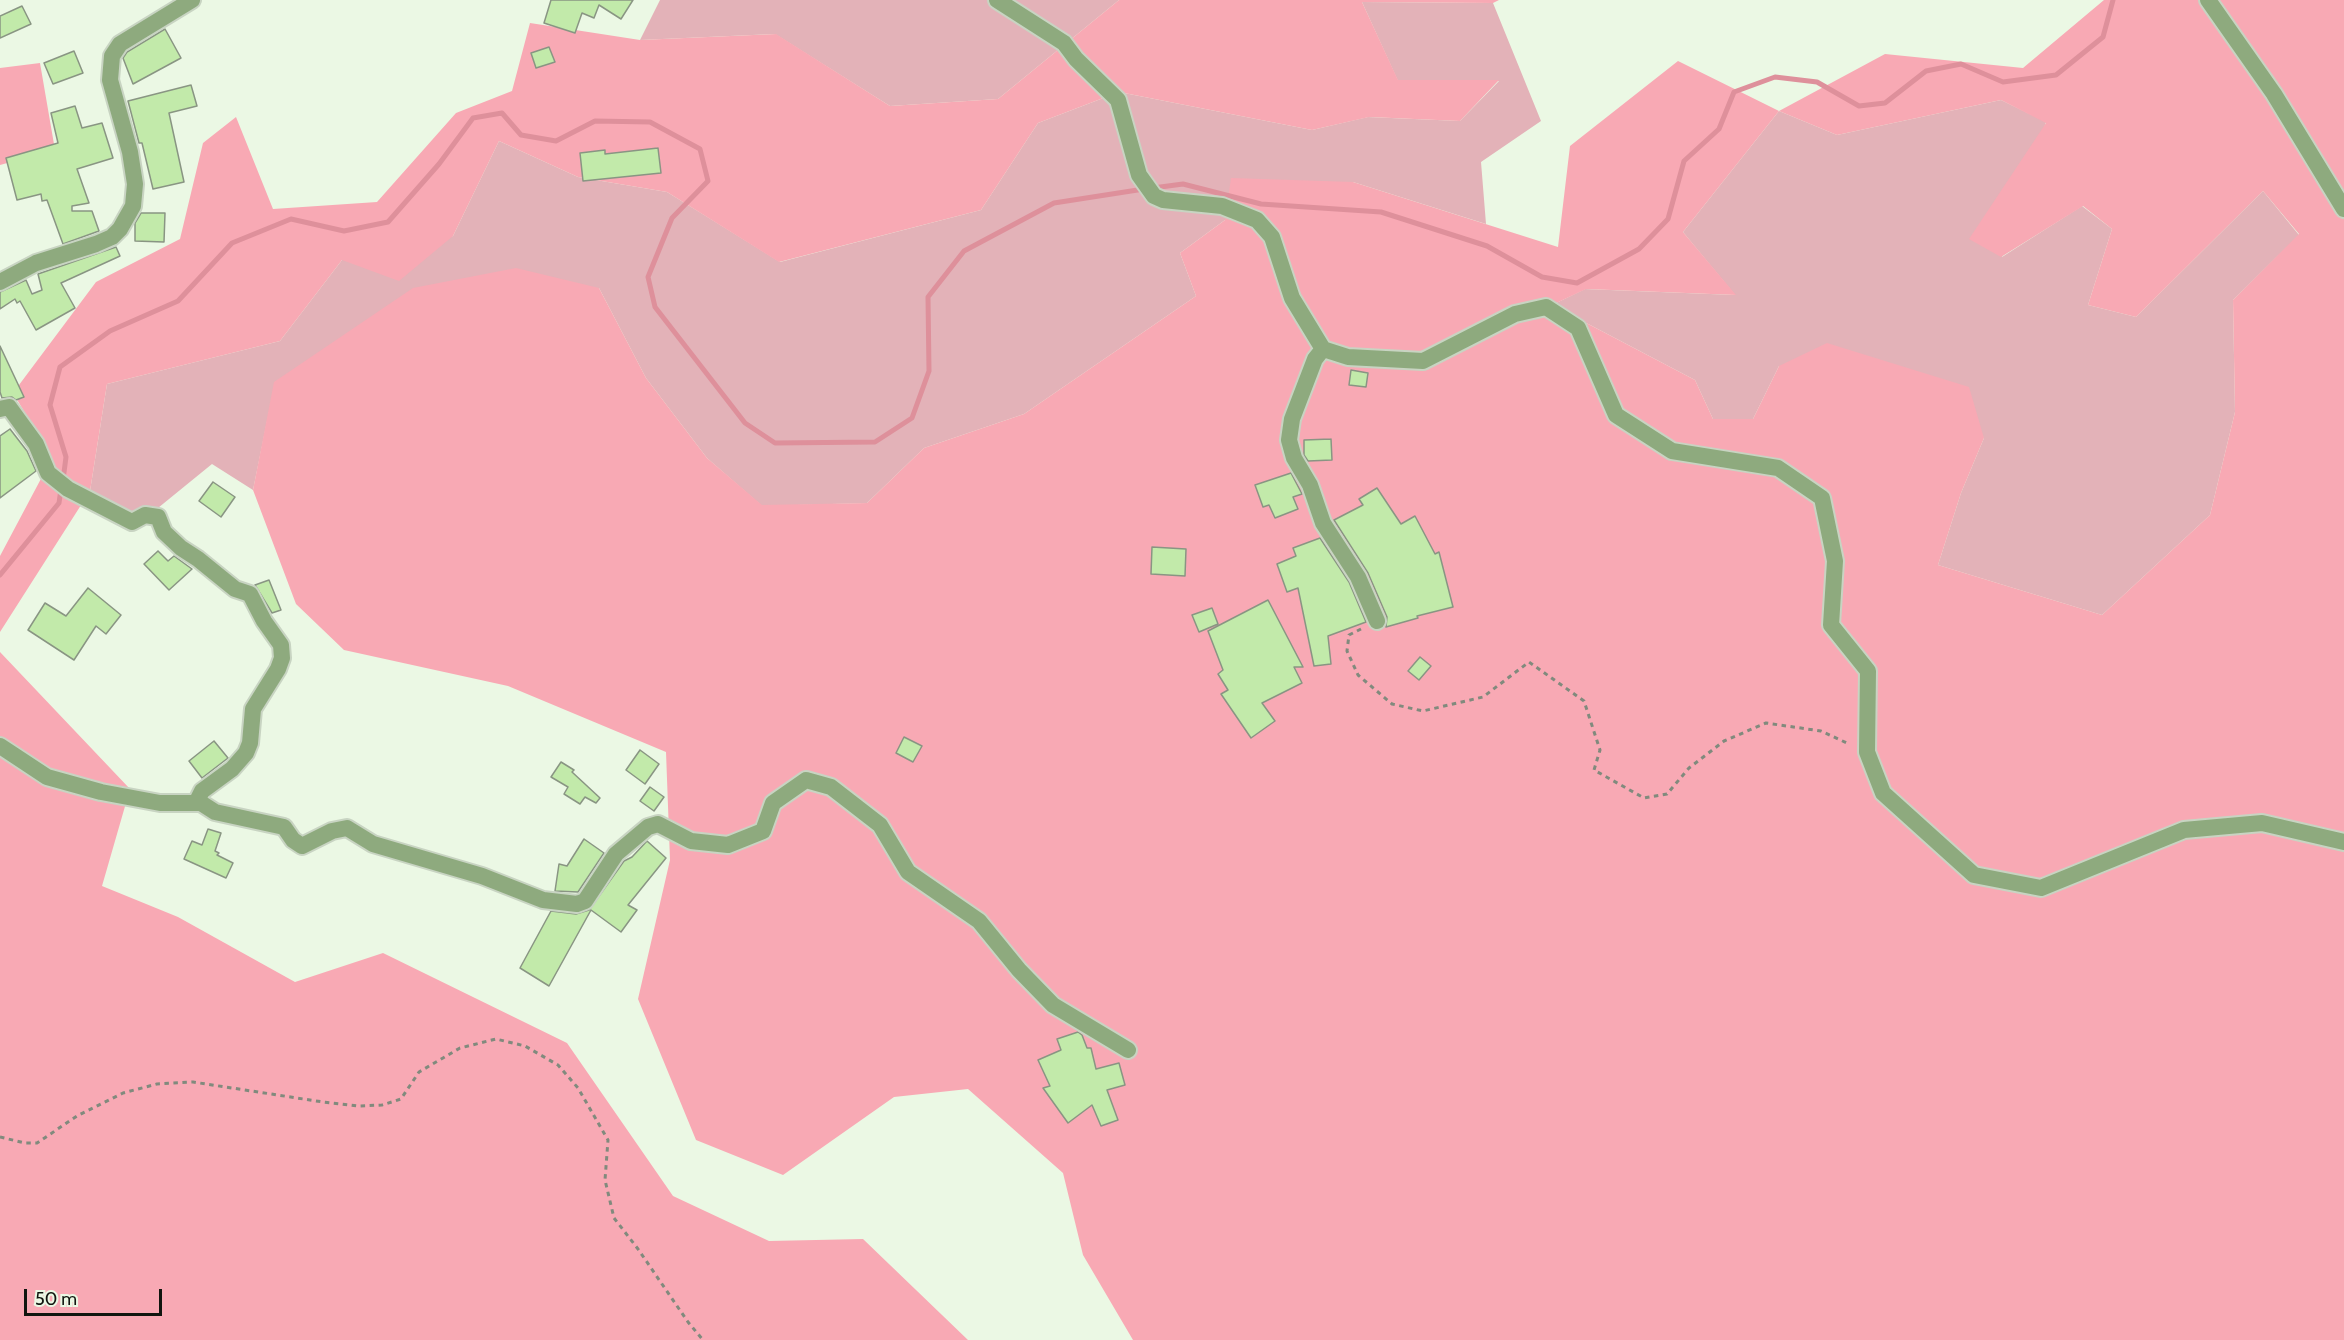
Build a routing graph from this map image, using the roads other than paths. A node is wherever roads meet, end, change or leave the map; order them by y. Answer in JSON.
{"nodes":[{"id":1,"x":192,"y":0,"type":"edge"},
{"id":2,"x":997,"y":0,"type":"edge"},
{"id":3,"x":2208,"y":0,"type":"edge"},
{"id":4,"x":2344,"y":209,"type":"edge"},
{"id":5,"x":0,"y":282,"type":"edge"},
{"id":6,"x":1323,"y":349,"type":"junction"},
{"id":7,"x":0,"y":410,"type":"edge"},
{"id":8,"x":1377,"y":621,"type":"road end"},
{"id":9,"x":0,"y":746,"type":"edge"},
{"id":10,"x":201,"y":803,"type":"junction"},
{"id":11,"x":2344,"y":842,"type":"edge"},
{"id":12,"x":1128,"y":1050,"type":"dead end"}],
"edges":[{"from":1,"to":5,"type":"street"},
{"from":2,"to":6,"type":"street"},
{"from":3,"to":4,"type":"street"},
{"from":6,"to":8,"type":"street"},
{"from":6,"to":11,"type":"street"},
{"from":7,"to":10,"type":"street"},
{"from":9,"to":10,"type":"street"},
{"from":10,"to":12,"type":"street"}]}
